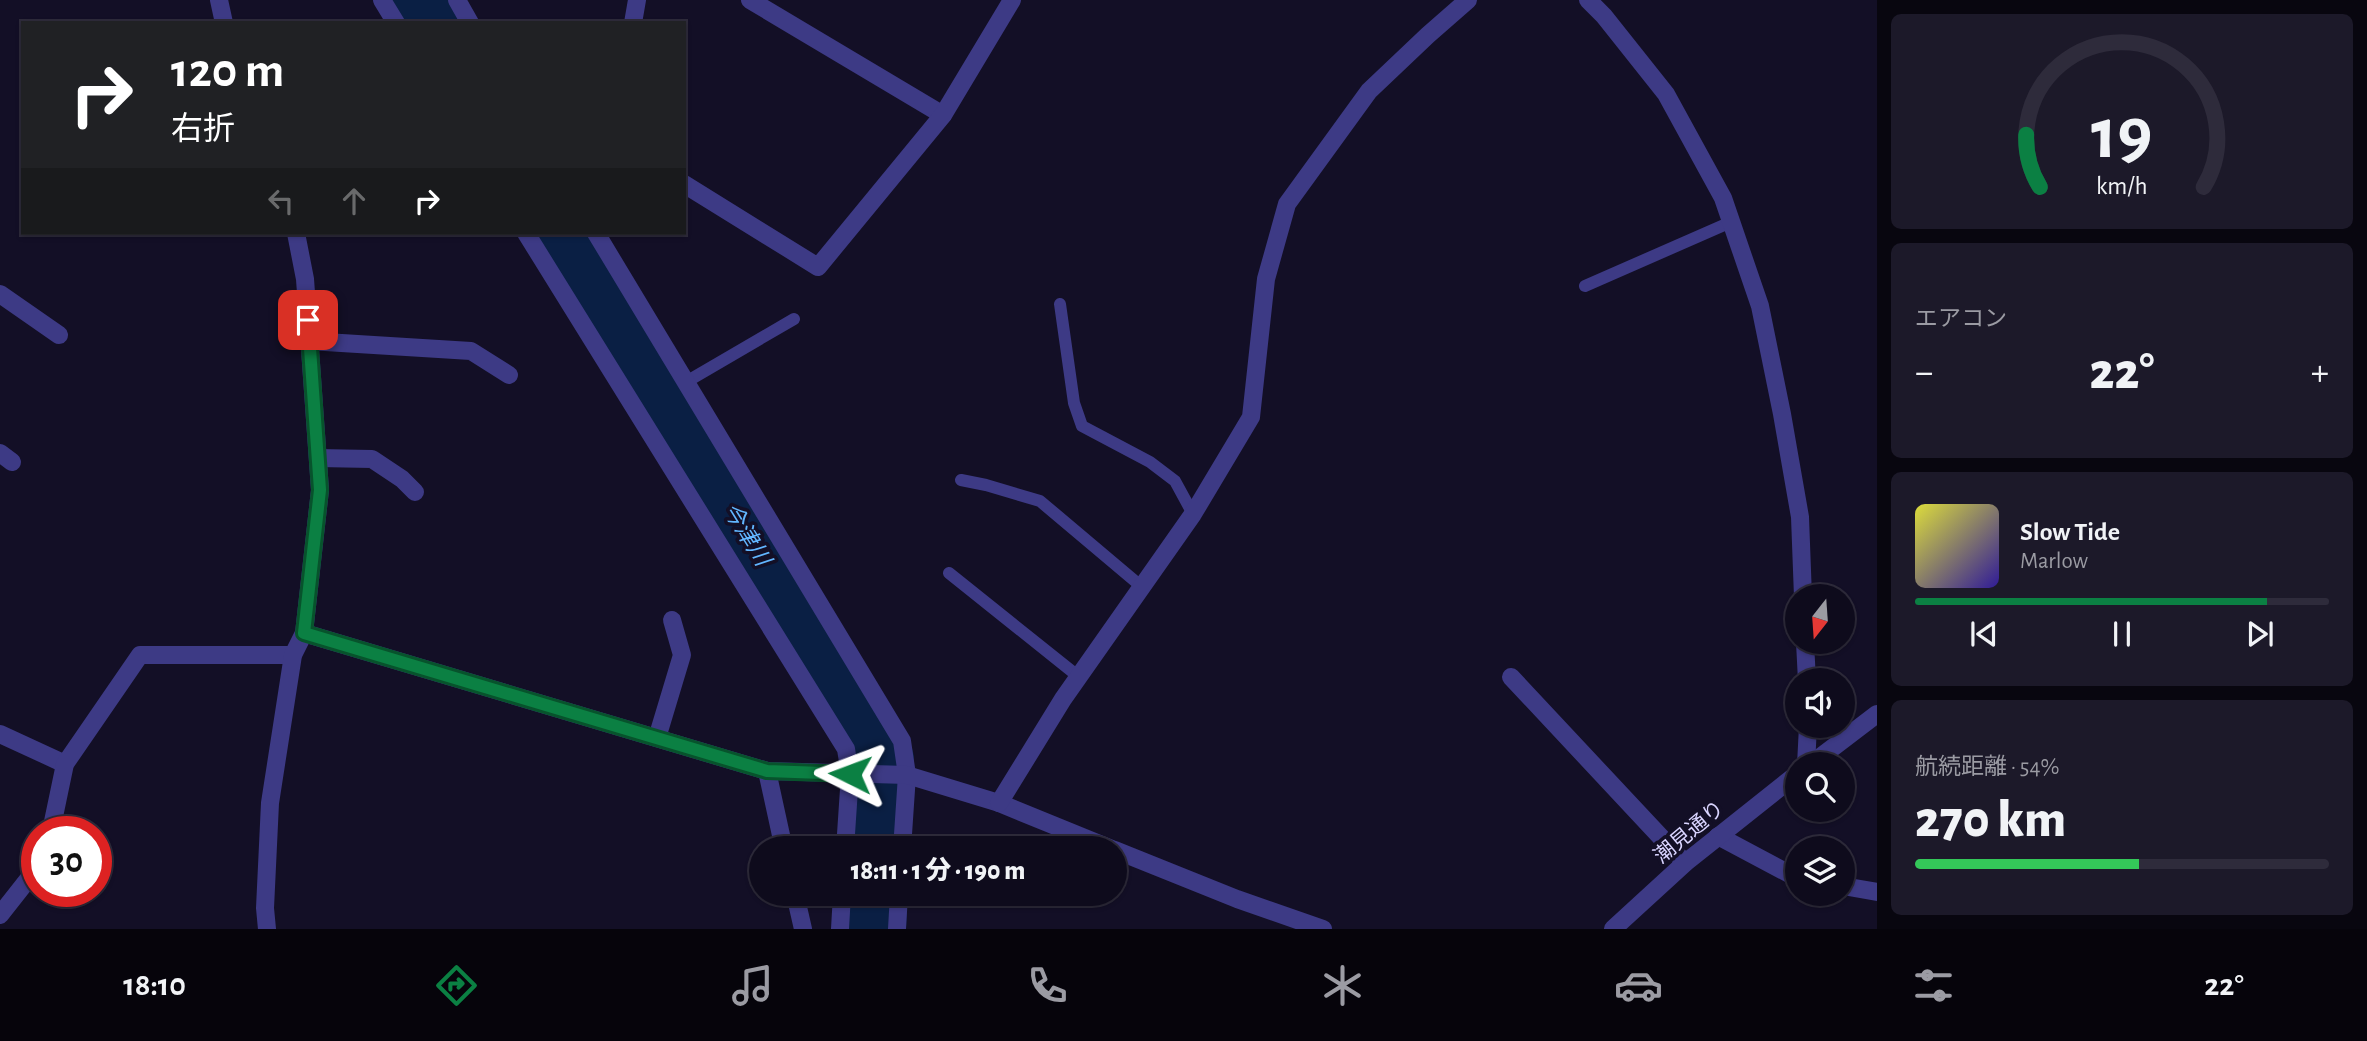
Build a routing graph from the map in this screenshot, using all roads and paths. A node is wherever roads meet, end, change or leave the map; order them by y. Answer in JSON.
{"nodes":[{"id":1,"x":219,"y":0,"type":"edge"},
{"id":2,"x":382,"y":0,"type":"edge"},
{"id":3,"x":457,"y":0,"type":"edge"},
{"id":4,"x":637,"y":0,"type":"edge"},
{"id":5,"x":750,"y":0,"type":"edge"},
{"id":6,"x":1012,"y":0,"type":"edge"},
{"id":7,"x":1468,"y":0,"type":"edge"},
{"id":8,"x":1588,"y":0,"type":"edge"},
{"id":9,"x":224,"y":21,"type":"edge"},
{"id":10,"x":395,"y":21,"type":"edge"},
{"id":11,"x":469,"y":21,"type":"edge"},
{"id":12,"x":633,"y":21,"type":"edge"},
{"id":13,"x":943,"y":115,"type":"junction"},
{"id":14,"x":686,"y":185,"type":"edge"},
{"id":15,"x":1731,"y":222,"type":"junction"},
{"id":16,"x":296,"y":235,"type":"edge"},
{"id":17,"x":527,"y":235,"type":"edge"},
{"id":18,"x":598,"y":235,"type":"edge"},
{"id":19,"x":1585,"y":286,"type":"dead end"},
{"id":20,"x":0,"y":294,"type":"edge"},
{"id":21,"x":1060,"y":304,"type":"dead end"},
{"id":22,"x":794,"y":319,"type":"dead end"},
{"id":23,"x":59,"y":335,"type":"dead end"},
{"id":24,"x":309,"y":341,"type":"junction"},
{"id":25,"x":509,"y":375,"type":"dead end"},
{"id":26,"x":686,"y":382,"type":"junction"},
{"id":27,"x":318,"y":458,"type":"junction"},
{"id":28,"x":961,"y":480,"type":"dead end"},
{"id":29,"x":415,"y":492,"type":"dead end"},
{"id":30,"x":1193,"y":514,"type":"junction"},
{"id":31,"x":949,"y":573,"type":"dead end"},
{"id":32,"x":1803,"y":584,"type":"edge"},
{"id":33,"x":1142,"y":587,"type":"junction"},
{"id":34,"x":673,"y":620,"type":"dead end"},
{"id":35,"x":304,"y":633,"type":"junction"},
{"id":36,"x":293,"y":654,"type":"junction"},
{"id":37,"x":1079,"y":677,"type":"junction"},
{"id":38,"x":1511,"y":677,"type":"dead end"},
{"id":39,"x":1877,"y":714,"type":"edge"},
{"id":40,"x":0,"y":734,"type":"edge"},
{"id":41,"x":657,"y":738,"type":"junction"},
{"id":42,"x":1826,"y":752,"type":"edge"},
{"id":43,"x":65,"y":764,"type":"junction"},
{"id":44,"x":767,"y":771,"type":"junction"},
{"id":45,"x":850,"y":774,"type":"junction"},
{"id":46,"x":907,"y":775,"type":"junction"},
{"id":47,"x":1785,"y":784,"type":"edge"},
{"id":48,"x":999,"y":803,"type":"junction"},
{"id":49,"x":54,"y":816,"type":"edge"},
{"id":50,"x":782,"y":836,"type":"edge"},
{"id":51,"x":846,"y":836,"type":"edge"},
{"id":52,"x":903,"y":836,"type":"edge"},
{"id":53,"x":1082,"y":836,"type":"edge"},
{"id":54,"x":1718,"y":836,"type":"junction"},
{"id":55,"x":1127,"y":854,"type":"edge"},
{"id":56,"x":1685,"y":863,"type":"junction"},
{"id":57,"x":1785,"y":872,"type":"edge"},
{"id":58,"x":21,"y":888,"type":"edge"},
{"id":59,"x":1855,"y":888,"type":"edge"},
{"id":60,"x":1877,"y":892,"type":"edge"},
{"id":61,"x":798,"y":906,"type":"edge"},
{"id":62,"x":841,"y":906,"type":"edge"},
{"id":63,"x":898,"y":906,"type":"edge"},
{"id":64,"x":0,"y":915,"type":"edge"},
{"id":65,"x":267,"y":929,"type":"edge"},
{"id":66,"x":803,"y":929,"type":"edge"},
{"id":67,"x":840,"y":929,"type":"edge"},
{"id":68,"x":897,"y":929,"type":"edge"},
{"id":69,"x":1323,"y":929,"type":"edge"},
{"id":70,"x":1613,"y":929,"type":"edge"}],
"edges":[{"from":1,"to":9,"type":"street"},
{"from":2,"to":10,"type":"street"},
{"from":3,"to":11,"type":"street"},
{"from":4,"to":12,"type":"street"},
{"from":5,"to":13,"type":"street"},
{"from":6,"to":13,"type":"street"},
{"from":7,"to":30,"type":"street"},
{"from":8,"to":15,"type":"street"},
{"from":13,"to":14,"type":"street"},
{"from":15,"to":19,"type":"lane"},
{"from":15,"to":32,"type":"street"},
{"from":16,"to":24,"type":"street"},
{"from":17,"to":45,"type":"street"},
{"from":18,"to":26,"type":"street"},
{"from":20,"to":23,"type":"street"},
{"from":21,"to":30,"type":"lane"},
{"from":22,"to":26,"type":"lane"},
{"from":24,"to":25,"type":"street"},
{"from":24,"to":27,"type":"street"},
{"from":26,"to":46,"type":"street"},
{"from":27,"to":29,"type":"street"},
{"from":27,"to":35,"type":"street"},
{"from":28,"to":33,"type":"lane"},
{"from":30,"to":33,"type":"street"},
{"from":31,"to":37,"type":"lane"},
{"from":33,"to":37,"type":"street"},
{"from":34,"to":41,"type":"street"},
{"from":35,"to":36,"type":"street"},
{"from":35,"to":41,"type":"street"},
{"from":36,"to":43,"type":"street"},
{"from":36,"to":65,"type":"street"},
{"from":37,"to":48,"type":"street"},
{"from":38,"to":56,"type":"street"},
{"from":39,"to":42,"type":"street"},
{"from":40,"to":43,"type":"street"},
{"from":41,"to":44,"type":"street"},
{"from":43,"to":49,"type":"street"},
{"from":44,"to":45,"type":"street"},
{"from":44,"to":50,"type":"street"},
{"from":45,"to":46,"type":"street"},
{"from":45,"to":51,"type":"street"},
{"from":46,"to":48,"type":"street"},
{"from":46,"to":52,"type":"street"},
{"from":47,"to":54,"type":"street","name":"潮見通り"},
{"from":48,"to":53,"type":"street"},
{"from":54,"to":56,"type":"street","name":"潮見通り"},
{"from":54,"to":57,"type":"street"},
{"from":55,"to":69,"type":"street"},
{"from":56,"to":70,"type":"street","name":"潮見通り"},
{"from":58,"to":64,"type":"street"},
{"from":59,"to":60,"type":"street"},
{"from":61,"to":66,"type":"street"},
{"from":62,"to":67,"type":"street"},
{"from":63,"to":68,"type":"street"}]}
